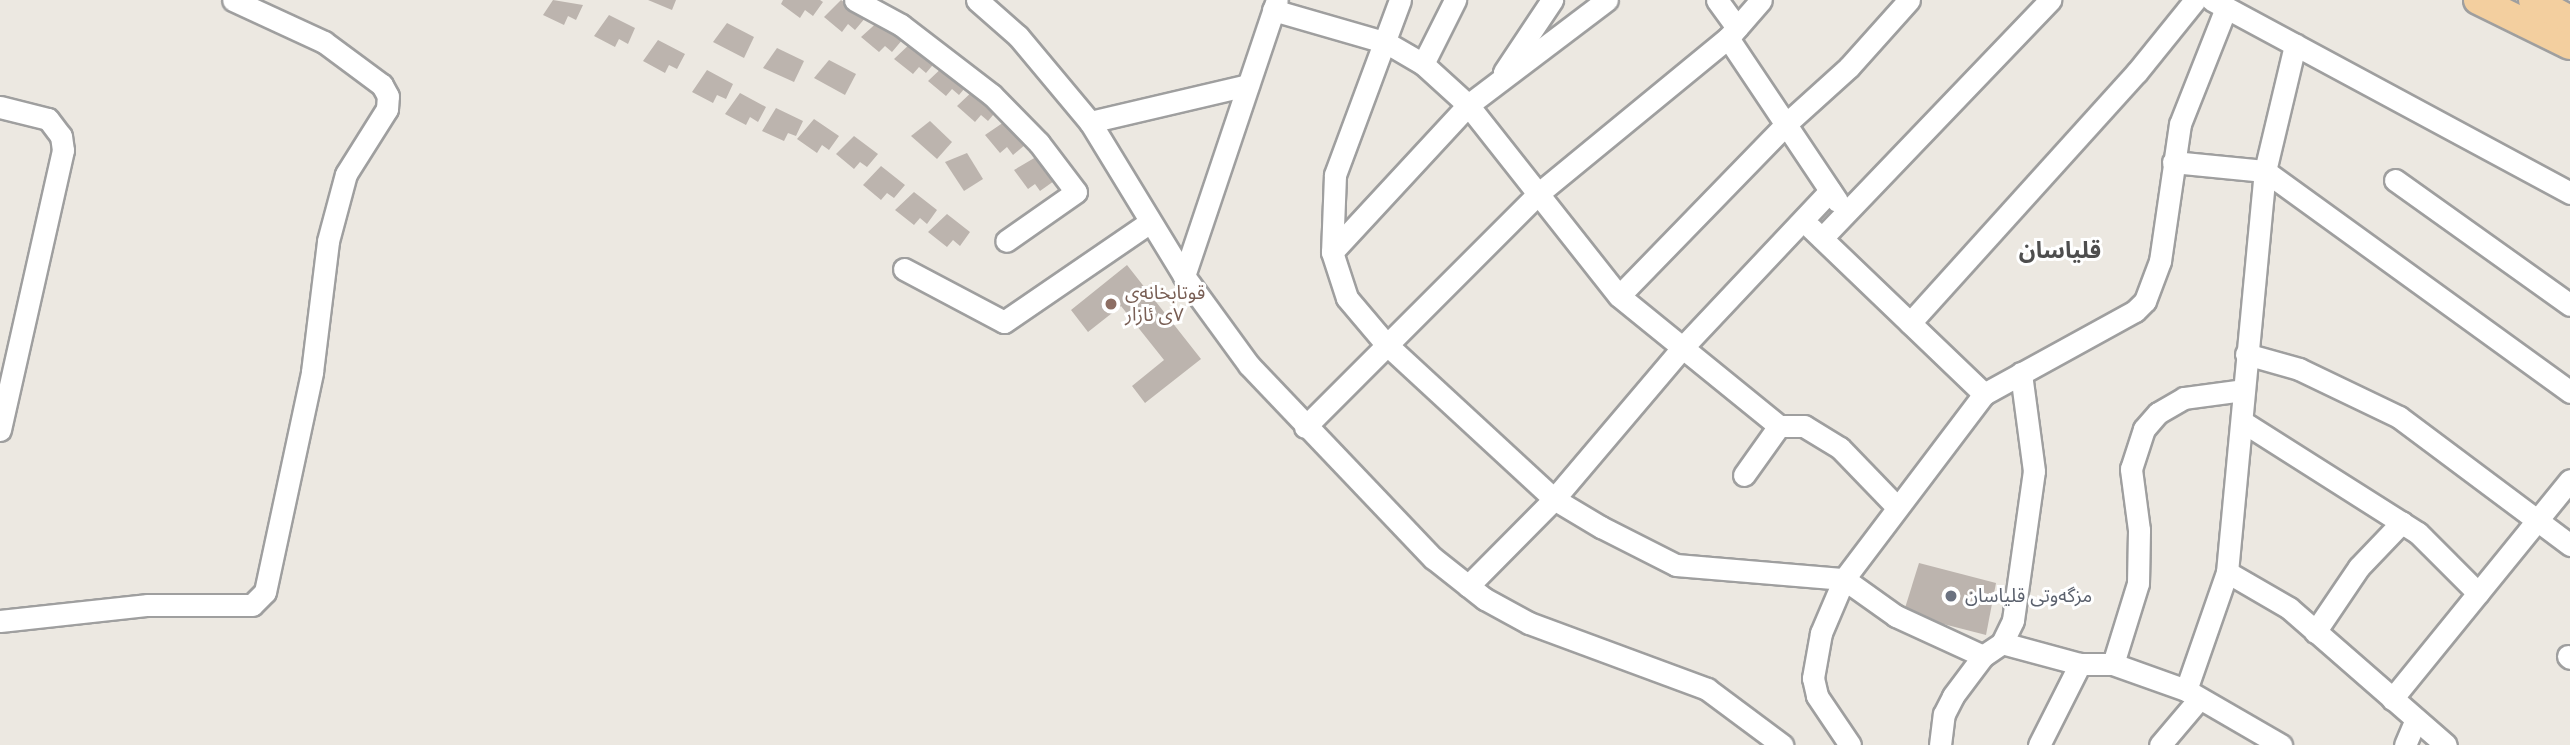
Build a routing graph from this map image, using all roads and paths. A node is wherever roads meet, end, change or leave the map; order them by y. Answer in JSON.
{"nodes":[{"id":1,"x":233,"y":0,"type":"edge"},
{"id":2,"x":855,"y":0,"type":"edge"},
{"id":3,"x":977,"y":0,"type":"edge"},
{"id":4,"x":1400,"y":0,"type":"edge"},
{"id":5,"x":1455,"y":0,"type":"edge"},
{"id":6,"x":1552,"y":0,"type":"edge"},
{"id":7,"x":1607,"y":0,"type":"edge"},
{"id":8,"x":1717,"y":0,"type":"edge"},
{"id":9,"x":1761,"y":0,"type":"edge"},
{"id":10,"x":1909,"y":0,"type":"edge"},
{"id":11,"x":2050,"y":0,"type":"edge"},
{"id":12,"x":2195,"y":0,"type":"edge"},
{"id":13,"x":2478,"y":0,"type":"edge"},
{"id":14,"x":2533,"y":0,"type":"edge"},
{"id":15,"x":2219,"y":4,"type":"edge"},
{"id":16,"x":1275,"y":5,"type":"edge"},
{"id":17,"x":2570,"y":20,"type":"edge"},
{"id":18,"x":1732,"y":33,"type":"junction"},
{"id":19,"x":1387,"y":43,"type":"junction"},
{"id":20,"x":2295,"y":45,"type":"junction"},
{"id":21,"x":2570,"y":45,"type":"edge"},
{"id":22,"x":1423,"y":64,"type":"junction"},
{"id":23,"x":1248,"y":85,"type":"junction"},
{"id":24,"x":1495,"y":85,"type":"junction"},
{"id":25,"x":1468,"y":105,"type":"junction"},
{"id":26,"x":0,"y":107,"type":"edge"},
{"id":27,"x":1090,"y":122,"type":"junction"},
{"id":28,"x":1786,"y":124,"type":"junction"},
{"id":29,"x":2173,"y":162,"type":"junction"},
{"id":30,"x":2265,"y":172,"type":"junction"},
{"id":31,"x":2395,"y":180,"type":"dead end"},
{"id":32,"x":1830,"y":191,"type":"junction"},
{"id":33,"x":2570,"y":192,"type":"edge"},
{"id":34,"x":1539,"y":193,"type":"junction"},
{"id":35,"x":1846,"y":214,"type":"junction"},
{"id":36,"x":1803,"y":219,"type":"junction"},
{"id":37,"x":1150,"y":222,"type":"junction"},
{"id":38,"x":1822,"y":238,"type":"junction"},
{"id":39,"x":1006,"y":241,"type":"dead end"},
{"id":40,"x":1332,"y":252,"type":"junction"},
{"id":41,"x":904,"y":270,"type":"dead end"},
{"id":42,"x":1184,"y":276,"type":"junction"},
{"id":43,"x":1619,"y":296,"type":"junction"},
{"id":44,"x":2570,"y":305,"type":"edge"},
{"id":45,"x":1910,"y":323,"type":"junction"},
{"id":46,"x":1385,"y":343,"type":"junction"},
{"id":47,"x":1682,"y":348,"type":"junction"},
{"id":48,"x":2246,"y":354,"type":"junction"},
{"id":49,"x":2021,"y":373,"type":"junction"},
{"id":50,"x":2243,"y":390,"type":"junction"},
{"id":51,"x":2570,"y":392,"type":"edge"},
{"id":52,"x":1983,"y":394,"type":"junction"},
{"id":53,"x":2243,"y":422,"type":"junction"},
{"id":54,"x":1305,"y":426,"type":"junction"},
{"id":55,"x":1779,"y":426,"type":"junction"},
{"id":56,"x":0,"y":430,"type":"edge"},
{"id":57,"x":1744,"y":474,"type":"dead end"},
{"id":58,"x":2570,"y":480,"type":"edge"},
{"id":59,"x":1555,"y":499,"type":"junction"},
{"id":60,"x":1897,"y":507,"type":"junction"},
{"id":61,"x":2538,"y":520,"type":"junction"},
{"id":62,"x":2402,"y":522,"type":"junction"},
{"id":63,"x":2570,"y":545,"type":"edge"},
{"id":64,"x":2227,"y":572,"type":"junction"},
{"id":65,"x":1844,"y":579,"type":"junction"},
{"id":66,"x":1468,"y":586,"type":"junction"},
{"id":67,"x":2478,"y":593,"type":"junction"},
{"id":68,"x":0,"y":621,"type":"edge"},
{"id":69,"x":2315,"y":632,"type":"junction"},
{"id":70,"x":2002,"y":643,"type":"junction"},
{"id":71,"x":1983,"y":656,"type":"junction"},
{"id":72,"x":2080,"y":664,"type":"junction"},
{"id":73,"x":2113,"y":664,"type":"junction"},
{"id":74,"x":2192,"y":695,"type":"junction"},
{"id":75,"x":2392,"y":699,"type":"junction"},
{"id":76,"x":2415,"y":721,"type":"junction"},
{"id":77,"x":2268,"y":742,"type":"edge"},
{"id":78,"x":1782,"y":745,"type":"edge"},
{"id":79,"x":1850,"y":745,"type":"edge"},
{"id":80,"x":1940,"y":745,"type":"edge"},
{"id":81,"x":2039,"y":745,"type":"edge"},
{"id":82,"x":2160,"y":745,"type":"edge"},
{"id":83,"x":2405,"y":745,"type":"edge"},
{"id":84,"x":2445,"y":745,"type":"edge"}],
"edges":[{"from":1,"to":68,"type":"street"},
{"from":2,"to":39,"type":"street"},
{"from":3,"to":27,"type":"street"},
{"from":4,"to":19,"type":"street"},
{"from":5,"to":22,"type":"street"},
{"from":6,"to":24,"type":"street"},
{"from":7,"to":24,"type":"street"},
{"from":8,"to":18,"type":"street"},
{"from":9,"to":18,"type":"street"},
{"from":10,"to":28,"type":"street"},
{"from":11,"to":35,"type":"street"},
{"from":12,"to":45,"type":"street"},
{"from":13,"to":21,"type":"main road"},
{"from":14,"to":17,"type":"main road"},
{"from":15,"to":20,"type":"street"},
{"from":15,"to":29,"type":"street"},
{"from":16,"to":19,"type":"street"},
{"from":16,"to":23,"type":"street"},
{"from":18,"to":28,"type":"street"},
{"from":18,"to":34,"type":"street"},
{"from":19,"to":22,"type":"street"},
{"from":19,"to":40,"type":"street"},
{"from":20,"to":30,"type":"street"},
{"from":20,"to":33,"type":"street"},
{"from":22,"to":25,"type":"street"},
{"from":23,"to":27,"type":"street"},
{"from":23,"to":42,"type":"street"},
{"from":24,"to":25,"type":"street"},
{"from":25,"to":34,"type":"street"},
{"from":25,"to":40,"type":"street"},
{"from":26,"to":56,"type":"street"},
{"from":27,"to":37,"type":"street"},
{"from":28,"to":32,"type":"street"},
{"from":28,"to":43,"type":"street"},
{"from":29,"to":30,"type":"street"},
{"from":29,"to":49,"type":"street"},
{"from":30,"to":48,"type":"street"},
{"from":30,"to":51,"type":"street"},
{"from":31,"to":44,"type":"street"},
{"from":32,"to":35,"type":"street"},
{"from":32,"to":36,"type":"street"},
{"from":34,"to":43,"type":"street"},
{"from":34,"to":46,"type":"street"},
{"from":35,"to":38,"type":"street"},
{"from":36,"to":38,"type":"street"},
{"from":36,"to":47,"type":"street"},
{"from":37,"to":41,"type":"street"},
{"from":37,"to":42,"type":"street"},
{"from":38,"to":45,"type":"street"},
{"from":40,"to":46,"type":"street"},
{"from":42,"to":54,"type":"street"},
{"from":43,"to":47,"type":"street"},
{"from":45,"to":52,"type":"street"},
{"from":46,"to":54,"type":"street"},
{"from":46,"to":59,"type":"street"},
{"from":47,"to":55,"type":"street"},
{"from":47,"to":59,"type":"street"},
{"from":48,"to":50,"type":"street"},
{"from":48,"to":61,"type":"street"},
{"from":49,"to":52,"type":"street"},
{"from":49,"to":70,"type":"street"},
{"from":50,"to":53,"type":"street"},
{"from":50,"to":73,"type":"street"},
{"from":52,"to":60,"type":"street"},
{"from":53,"to":62,"type":"street"},
{"from":53,"to":64,"type":"street"},
{"from":54,"to":66,"type":"street"},
{"from":55,"to":57,"type":"street"},
{"from":55,"to":60,"type":"street"},
{"from":58,"to":61,"type":"street"},
{"from":59,"to":65,"type":"street"},
{"from":59,"to":66,"type":"street"},
{"from":60,"to":65,"type":"street"},
{"from":61,"to":63,"type":"street"},
{"from":61,"to":67,"type":"street"},
{"from":62,"to":67,"type":"street"},
{"from":62,"to":69,"type":"street"},
{"from":64,"to":69,"type":"street"},
{"from":64,"to":74,"type":"street"},
{"from":65,"to":71,"type":"street"},
{"from":65,"to":79,"type":"street"},
{"from":66,"to":78,"type":"street"},
{"from":67,"to":75,"type":"street"},
{"from":69,"to":75,"type":"street"},
{"from":70,"to":71,"type":"street"},
{"from":70,"to":72,"type":"street"},
{"from":71,"to":80,"type":"street"},
{"from":72,"to":73,"type":"street"},
{"from":72,"to":81,"type":"street"},
{"from":73,"to":74,"type":"street"},
{"from":74,"to":77,"type":"street"},
{"from":74,"to":82,"type":"street"},
{"from":75,"to":76,"type":"street"},
{"from":76,"to":83,"type":"street"},
{"from":76,"to":84,"type":"street"}]}
